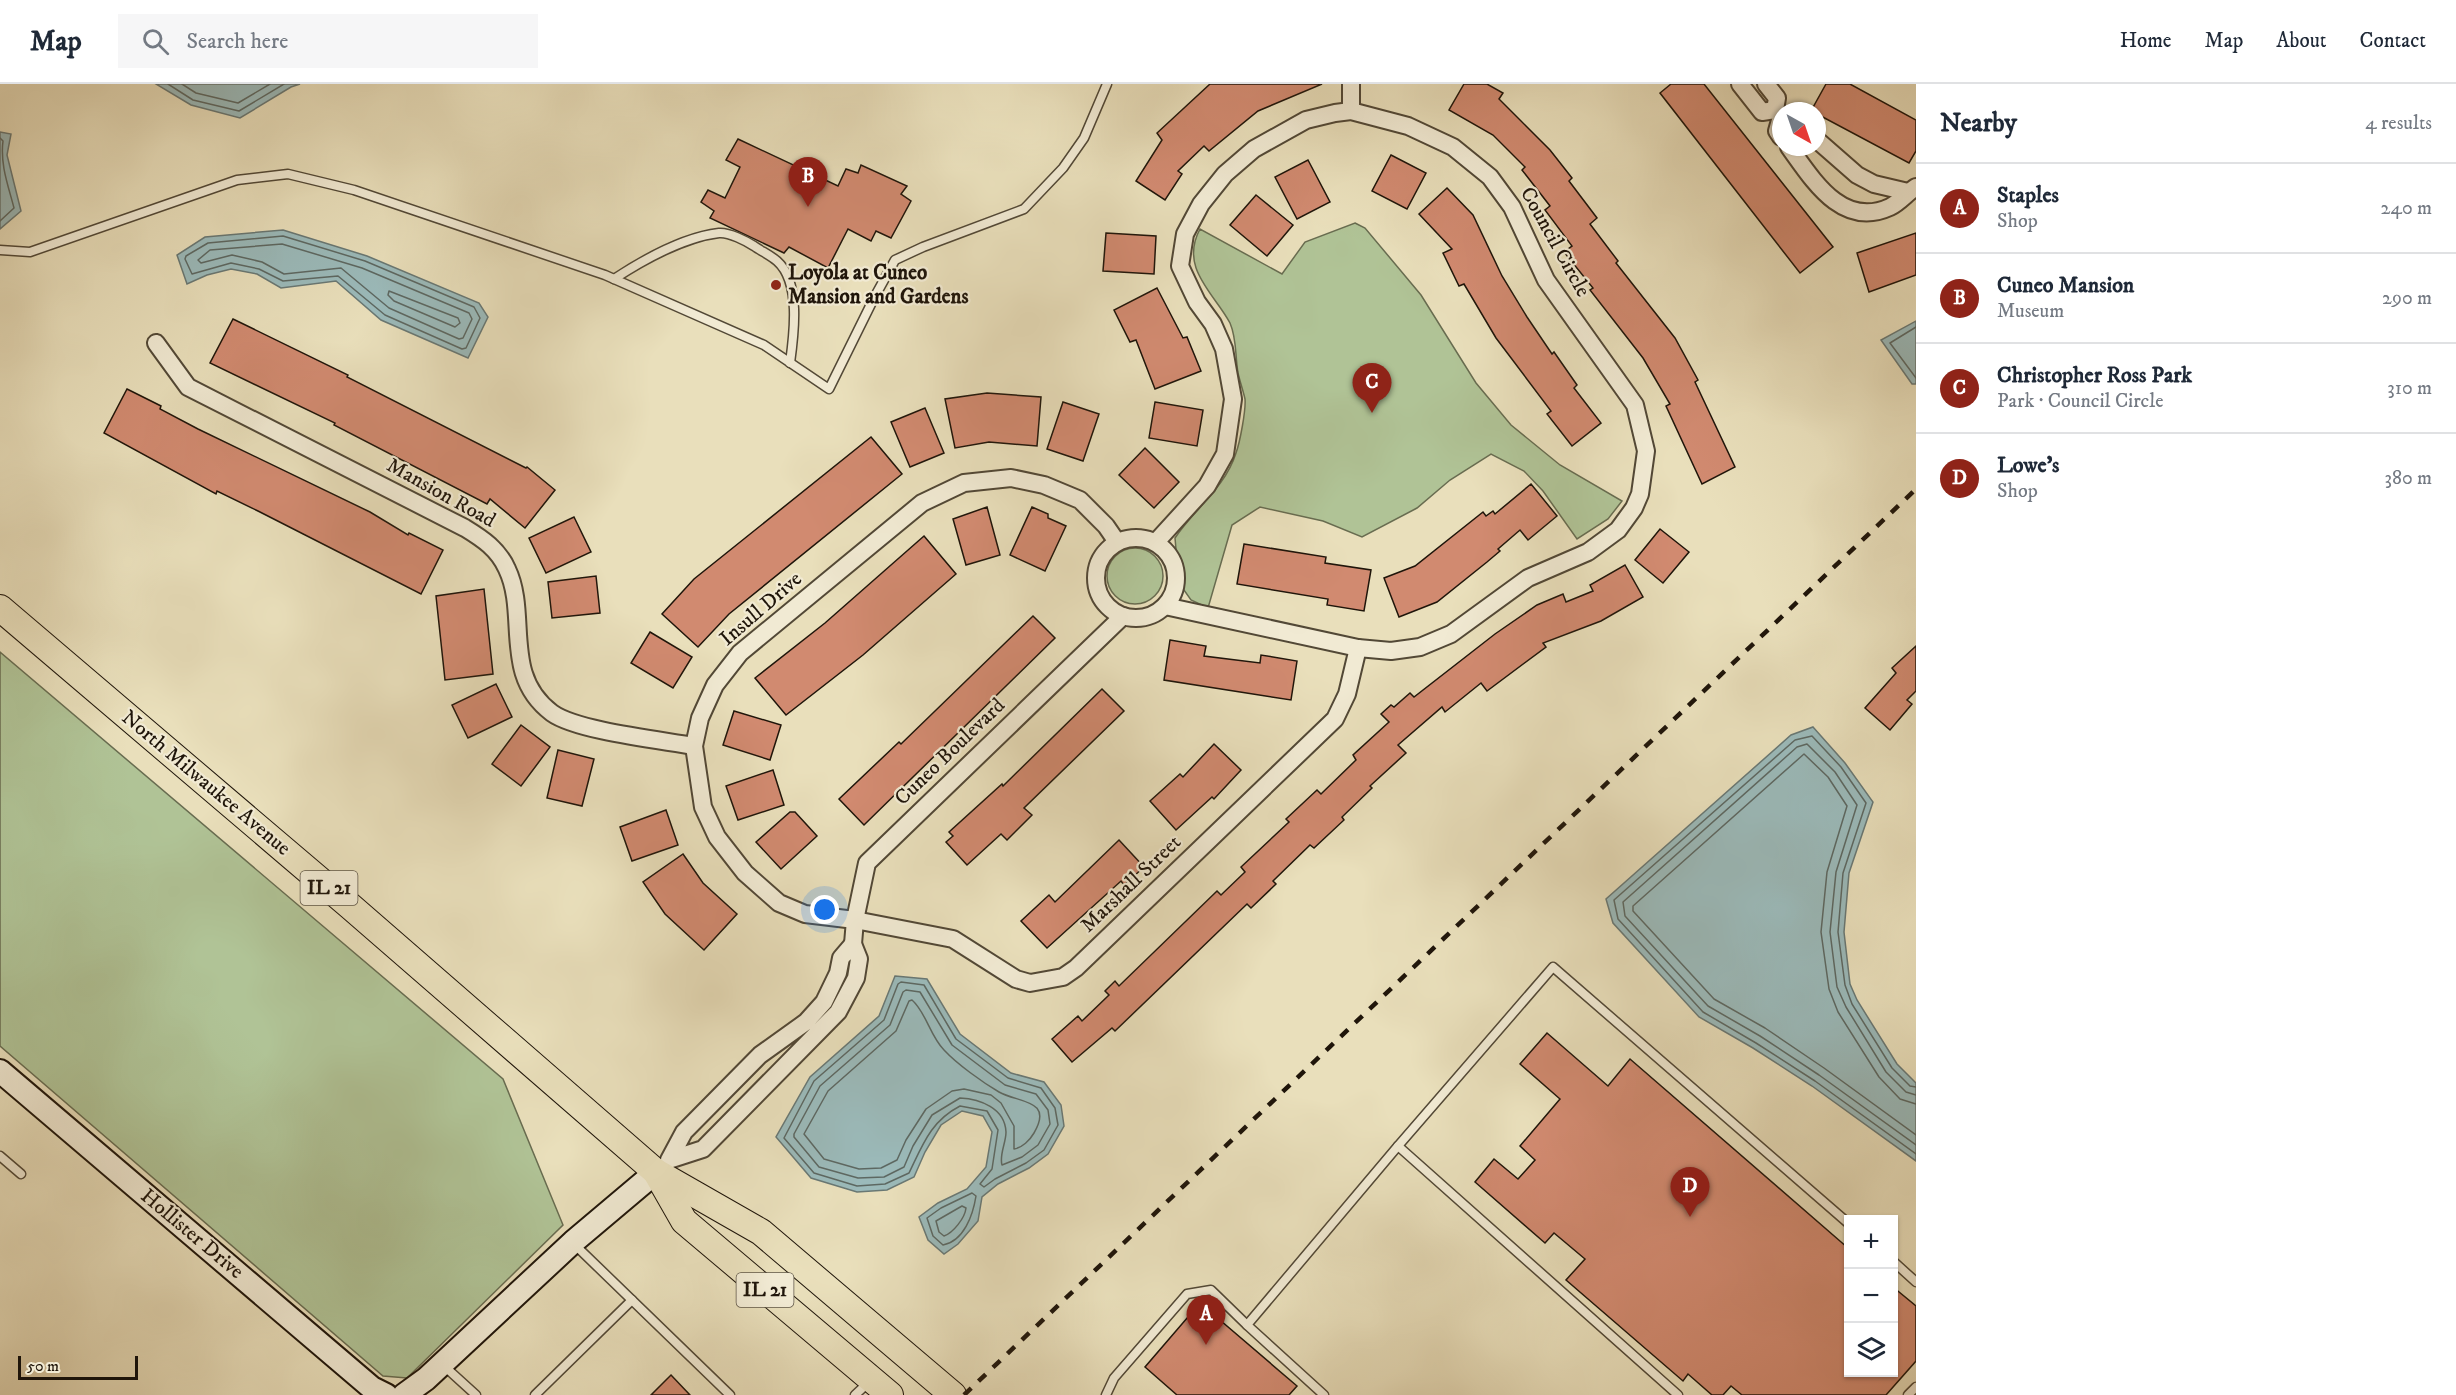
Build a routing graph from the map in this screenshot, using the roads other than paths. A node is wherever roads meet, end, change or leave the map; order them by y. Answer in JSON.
{"nodes":[{"id":1,"x":1107,"y":84,"type":"edge"},
{"id":2,"x":1351,"y":84,"type":"edge"},
{"id":3,"x":1740,"y":84,"type":"edge"},
{"id":4,"x":1766,"y":84,"type":"edge"},
{"id":5,"x":1777,"y":102,"type":"edge"},
{"id":6,"x":1351,"y":111,"type":"junction"},
{"id":7,"x":1772,"y":114,"type":"edge"},
{"id":8,"x":1826,"y":148,"type":"edge"},
{"id":9,"x":1796,"y":156,"type":"edge"},
{"id":10,"x":1912,"y":189,"type":"edge"},
{"id":11,"x":0,"y":250,"type":"edge"},
{"id":12,"x":614,"y":279,"type":"junction"},
{"id":13,"x":156,"y":343,"type":"dead end"},
{"id":14,"x":790,"y":363,"type":"junction"},
{"id":15,"x":1117,"y":542,"type":"junction"},
{"id":16,"x":1156,"y":542,"type":"junction"},
{"id":17,"x":1165,"y":606,"type":"junction"},
{"id":18,"x":0,"y":608,"type":"edge"},
{"id":19,"x":1123,"y":616,"type":"junction"},
{"id":20,"x":1358,"y":648,"type":"junction"},
{"id":21,"x":694,"y":746,"type":"junction"},
{"id":22,"x":855,"y":920,"type":"junction"},
{"id":23,"x":853,"y":944,"type":"junction"},
{"id":24,"x":786,"y":1036,"type":"junction"},
{"id":25,"x":801,"y":1050,"type":"junction"},
{"id":26,"x":0,"y":1071,"type":"edge"},
{"id":27,"x":1398,"y":1146,"type":"junction"},
{"id":28,"x":0,"y":1156,"type":"edge"},
{"id":29,"x":663,"y":1166,"type":"junction"},
{"id":30,"x":21,"y":1174,"type":"dead end"},
{"id":31,"x":1844,"y":1220,"type":"edge"},
{"id":32,"x":573,"y":1242,"type":"junction"},
{"id":33,"x":1898,"y":1266,"type":"edge"},
{"id":34,"x":1916,"y":1282,"type":"edge"},
{"id":35,"x":632,"y":1300,"type":"junction"},
{"id":36,"x":1247,"y":1325,"type":"junction"},
{"id":37,"x":442,"y":1364,"type":"junction"},
{"id":38,"x":1916,"y":1387,"type":"edge"},
{"id":39,"x":1316,"y":1388,"type":"junction"},
{"id":40,"x":872,"y":1390,"type":"edge"},
{"id":41,"x":386,"y":1395,"type":"edge"},
{"id":42,"x":404,"y":1395,"type":"edge"},
{"id":43,"x":476,"y":1395,"type":"edge"},
{"id":44,"x":535,"y":1395,"type":"edge"},
{"id":45,"x":730,"y":1395,"type":"edge"},
{"id":46,"x":953,"y":1395,"type":"edge"},
{"id":47,"x":1106,"y":1395,"type":"edge"},
{"id":48,"x":1309,"y":1395,"type":"edge"},
{"id":49,"x":1324,"y":1395,"type":"edge"},
{"id":50,"x":1678,"y":1395,"type":"edge"},
{"id":51,"x":1908,"y":1395,"type":"edge"}],
"edges":[{"from":1,"to":14,"type":"lane"},
{"from":2,"to":6,"type":"street"},
{"from":3,"to":7,"type":"street"},
{"from":4,"to":5,"type":"street"},
{"from":6,"to":16,"type":"street","name":"Council Circle"},
{"from":6,"to":20,"type":"street","name":"Council Circle"},
{"from":8,"to":10,"type":"street"},
{"from":9,"to":10,"type":"street"},
{"from":11,"to":12,"type":"lane"},
{"from":12,"to":14,"type":"lane"},
{"from":12,"to":14,"type":"lane"},
{"from":13,"to":21,"type":"street","name":"Mansion Road"},
{"from":15,"to":16,"type":"street"},
{"from":15,"to":19,"type":"street"},
{"from":15,"to":21,"type":"street","name":"Insull Drive"},
{"from":16,"to":17,"type":"street"},
{"from":17,"to":19,"type":"street"},
{"from":17,"to":20,"type":"street","name":"Council Circle"},
{"from":18,"to":29,"type":"main road","name":"North Milwaukee Avenue","number":"IL 21"},
{"from":19,"to":22,"type":"street","name":"Cuneo Boulevard"},
{"from":20,"to":22,"type":"street","name":"Marshall Street"},
{"from":21,"to":22,"type":"street","name":"Insull Drive"},
{"from":22,"to":23,"type":"street","name":"Cuneo Boulevard"},
{"from":23,"to":24,"type":"street","name":"Cuneo Boulevard"},
{"from":23,"to":25,"type":"street","name":"Cuneo Boulevard"},
{"from":24,"to":25,"type":"street"},
{"from":24,"to":29,"type":"street","name":"Cuneo Boulevard"},
{"from":25,"to":29,"type":"street","name":"Cuneo Boulevard"},
{"from":26,"to":41,"type":"street","name":"Hollister Drive"},
{"from":27,"to":31,"type":"lane"},
{"from":27,"to":36,"type":"lane"},
{"from":27,"to":50,"type":"lane"},
{"from":28,"to":30,"type":"lane"},
{"from":29,"to":32,"type":"street"},
{"from":29,"to":40,"type":"main road","number":"IL 21"},
{"from":29,"to":46,"type":"main road","number":"IL 21"},
{"from":32,"to":35,"type":"lane"},
{"from":32,"to":37,"type":"street"},
{"from":33,"to":34,"type":"lane"},
{"from":35,"to":44,"type":"lane"},
{"from":35,"to":45,"type":"lane"},
{"from":36,"to":39,"type":"lane"},
{"from":36,"to":47,"type":"lane"},
{"from":37,"to":42,"type":"street"},
{"from":37,"to":43,"type":"lane"},
{"from":38,"to":51,"type":"lane"},
{"from":39,"to":48,"type":"lane"},
{"from":39,"to":49,"type":"lane"}]}
